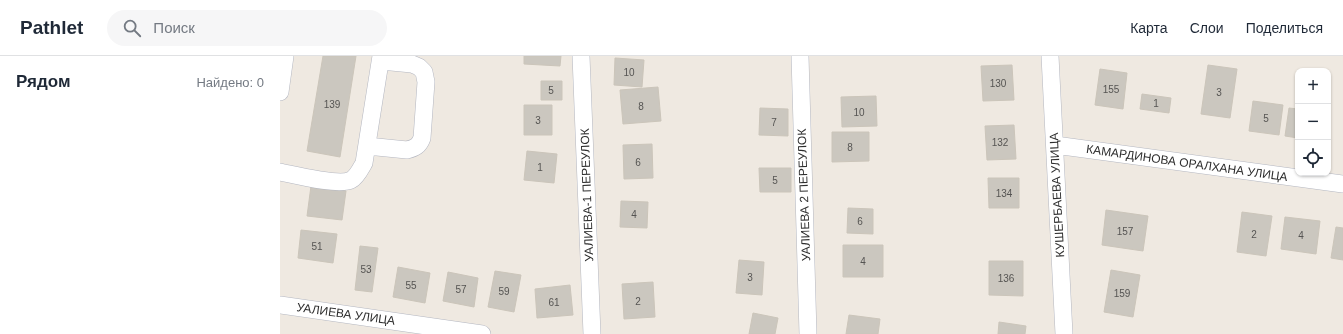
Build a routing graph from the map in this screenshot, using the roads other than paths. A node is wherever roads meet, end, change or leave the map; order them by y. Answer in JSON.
{"nodes":[{"id":1,"x":285,"y":56,"type":"edge"},
{"id":2,"x":581,"y":56,"type":"edge"},
{"id":3,"x":800,"y":56,"type":"edge"},
{"id":4,"x":1050,"y":56,"type":"edge"},
{"id":5,"x":381,"y":58,"type":"edge"},
{"id":6,"x":280,"y":89,"type":"edge"},
{"id":7,"x":1055,"y":145,"type":"junction"},
{"id":8,"x":367,"y":146,"type":"junction"},
{"id":9,"x":280,"y":172,"type":"edge"},
{"id":10,"x":1343,"y":184,"type":"edge"},
{"id":11,"x":280,"y":305,"type":"edge"},
{"id":12,"x":482,"y":334,"type":"edge"},
{"id":13,"x":592,"y":334,"type":"edge"},
{"id":14,"x":808,"y":334,"type":"edge"},
{"id":15,"x":1064,"y":334,"type":"edge"}],
"edges":[{"from":1,"to":6,"type":"street"},
{"from":2,"to":13,"type":"street","name":"УАЛИЕВА-1 ПЕРЕУЛОК"},
{"from":3,"to":14,"type":"street","name":"УАЛИЕВА 2 ПЕРЕУЛОК"},
{"from":4,"to":7,"type":"street","name":"КУШЕРБАЕВА УЛИЦА"},
{"from":5,"to":8,"type":"street"},
{"from":5,"to":8,"type":"street"},
{"from":7,"to":10,"type":"street","name":"КАМАРДИНОВА ОРАЛХАНА УЛИЦА"},
{"from":7,"to":15,"type":"street","name":"КУШЕРБАЕВА УЛИЦА"},
{"from":8,"to":9,"type":"street"},
{"from":11,"to":12,"type":"street","name":"УАЛИЕВА УЛИЦА"}]}
